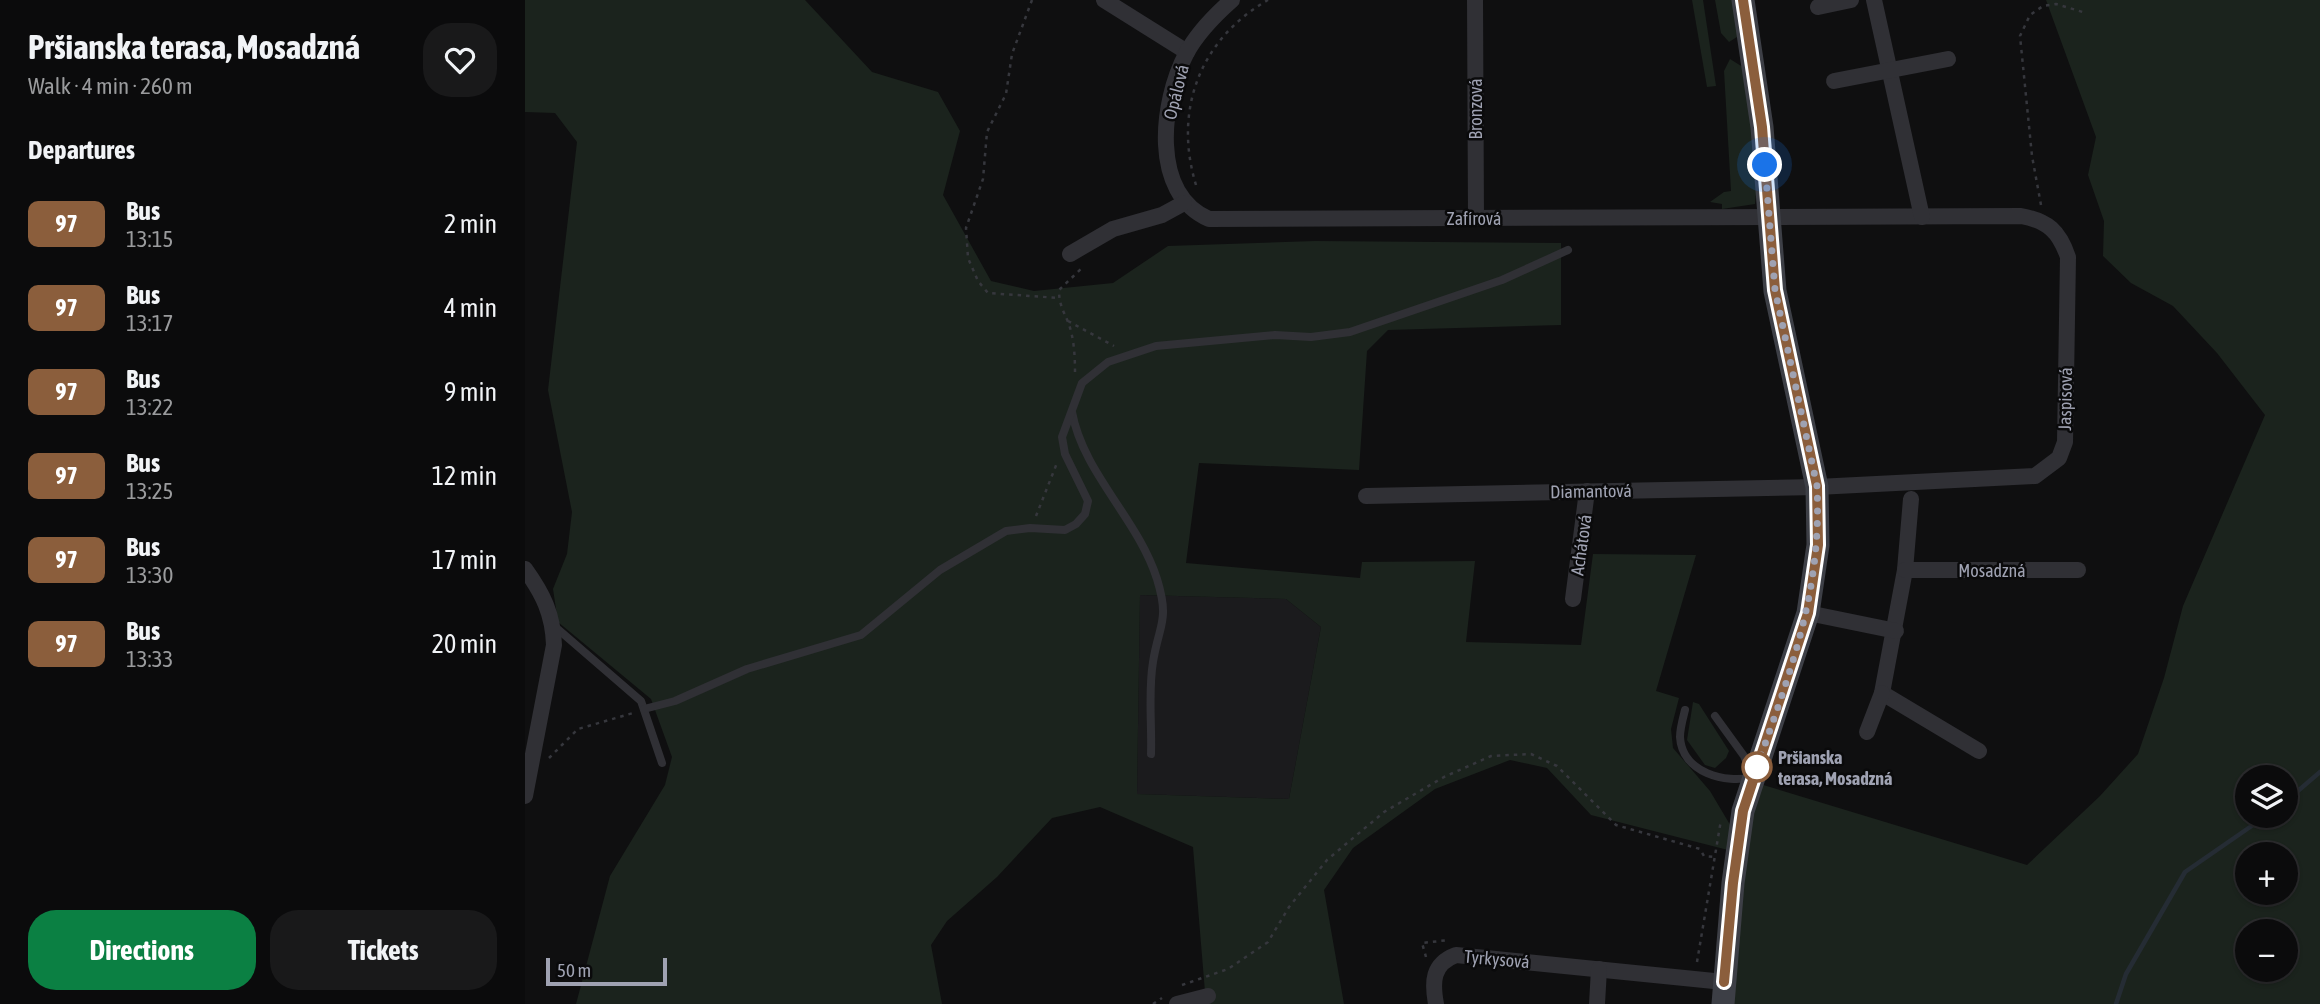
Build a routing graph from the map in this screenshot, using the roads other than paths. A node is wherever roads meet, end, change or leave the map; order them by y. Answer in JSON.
{"nodes":[{"id":1,"x":1104,"y":0,"type":"edge"},
{"id":2,"x":1233,"y":0,"type":"edge"},
{"id":3,"x":1475,"y":0,"type":"edge"},
{"id":4,"x":1743,"y":0,"type":"edge"},
{"id":5,"x":1851,"y":0,"type":"edge"},
{"id":6,"x":1874,"y":0,"type":"edge"},
{"id":7,"x":1818,"y":7,"type":"dead end"},
{"id":8,"x":1187,"y":52,"type":"junction"},
{"id":9,"x":1948,"y":59,"type":"dead end"},
{"id":10,"x":1888,"y":71,"type":"junction"},
{"id":11,"x":1835,"y":81,"type":"dead end"},
{"id":12,"x":1191,"y":199,"type":"junction"},
{"id":13,"x":1769,"y":217,"type":"junction"},
{"id":14,"x":1922,"y":217,"type":"junction"},
{"id":15,"x":1476,"y":218,"type":"junction"},
{"id":16,"x":1568,"y":250,"type":"dead end"},
{"id":17,"x":1070,"y":254,"type":"dead end"},
{"id":18,"x":1072,"y":412,"type":"junction"},
{"id":19,"x":1817,"y":486,"type":"junction"},
{"id":20,"x":1587,"y":491,"type":"junction"},
{"id":21,"x":1366,"y":496,"type":"dead end"},
{"id":22,"x":1911,"y":499,"type":"dead end"},
{"id":23,"x":525,"y":569,"type":"edge"},
{"id":24,"x":1905,"y":570,"type":"junction"},
{"id":25,"x":2078,"y":570,"type":"dead end"},
{"id":26,"x":1573,"y":599,"type":"dead end"},
{"id":27,"x":1808,"y":613,"type":"junction"},
{"id":28,"x":553,"y":625,"type":"junction"},
{"id":29,"x":1896,"y":631,"type":"junction"},
{"id":30,"x":1882,"y":693,"type":"junction"},
{"id":31,"x":645,"y":709,"type":"junction"},
{"id":32,"x":1685,"y":710,"type":"dead end"},
{"id":33,"x":1715,"y":716,"type":"dead end"},
{"id":34,"x":1867,"y":732,"type":"dead end"},
{"id":35,"x":1979,"y":751,"type":"dead end"},
{"id":36,"x":1151,"y":754,"type":"dead end"},
{"id":37,"x":661,"y":763,"type":"dead end"},
{"id":38,"x":1753,"y":777,"type":"junction"},
{"id":39,"x":525,"y":796,"type":"edge"},
{"id":40,"x":1599,"y":969,"type":"junction"},
{"id":41,"x":1724,"y":993,"type":"edge"},
{"id":42,"x":1173,"y":996,"type":"edge"},
{"id":43,"x":1208,"y":996,"type":"dead end"},
{"id":44,"x":1436,"y":1004,"type":"edge"},
{"id":45,"x":1597,"y":1004,"type":"edge"}],
"edges":[{"from":1,"to":8,"type":"street","name":"Opálová"},
{"from":2,"to":8,"type":"street","name":"Opálová"},
{"from":3,"to":15,"type":"street","name":"Bronzová"},
{"from":4,"to":13,"type":"street"},
{"from":5,"to":7,"type":"street"},
{"from":6,"to":10,"type":"street"},
{"from":8,"to":12,"type":"street","name":"Opálová"},
{"from":9,"to":10,"type":"street"},
{"from":10,"to":11,"type":"street"},
{"from":10,"to":14,"type":"street"},
{"from":12,"to":15,"type":"street","name":"Zafírová"},
{"from":12,"to":17,"type":"street"},
{"from":13,"to":14,"type":"street"},
{"from":13,"to":15,"type":"street","name":"Zafírová"},
{"from":13,"to":19,"type":"street"},
{"from":14,"to":19,"type":"street","name":"Jaspisová"},
{"from":16,"to":18,"type":"lane"},
{"from":18,"to":31,"type":"lane"},
{"from":18,"to":36,"type":"lane"},
{"from":19,"to":20,"type":"street","name":"Diamantová"},
{"from":19,"to":27,"type":"street"},
{"from":20,"to":21,"type":"street","name":"Diamantová"},
{"from":20,"to":26,"type":"street","name":"Achátová"},
{"from":22,"to":24,"type":"street"},
{"from":23,"to":28,"type":"street"},
{"from":24,"to":25,"type":"street","name":"Mosadzná"},
{"from":24,"to":29,"type":"street"},
{"from":27,"to":29,"type":"street"},
{"from":27,"to":38,"type":"street"},
{"from":28,"to":31,"type":"lane"},
{"from":28,"to":39,"type":"street"},
{"from":29,"to":30,"type":"street"},
{"from":30,"to":34,"type":"street"},
{"from":30,"to":35,"type":"street"},
{"from":31,"to":37,"type":"lane"},
{"from":32,"to":38,"type":"lane"},
{"from":33,"to":38,"type":"lane"},
{"from":38,"to":41,"type":"street"},
{"from":40,"to":41,"type":"street","name":"Tyrkysová"},
{"from":40,"to":44,"type":"street","name":"Tyrkysová"},
{"from":40,"to":45,"type":"street"},
{"from":42,"to":43,"type":"street"}]}
